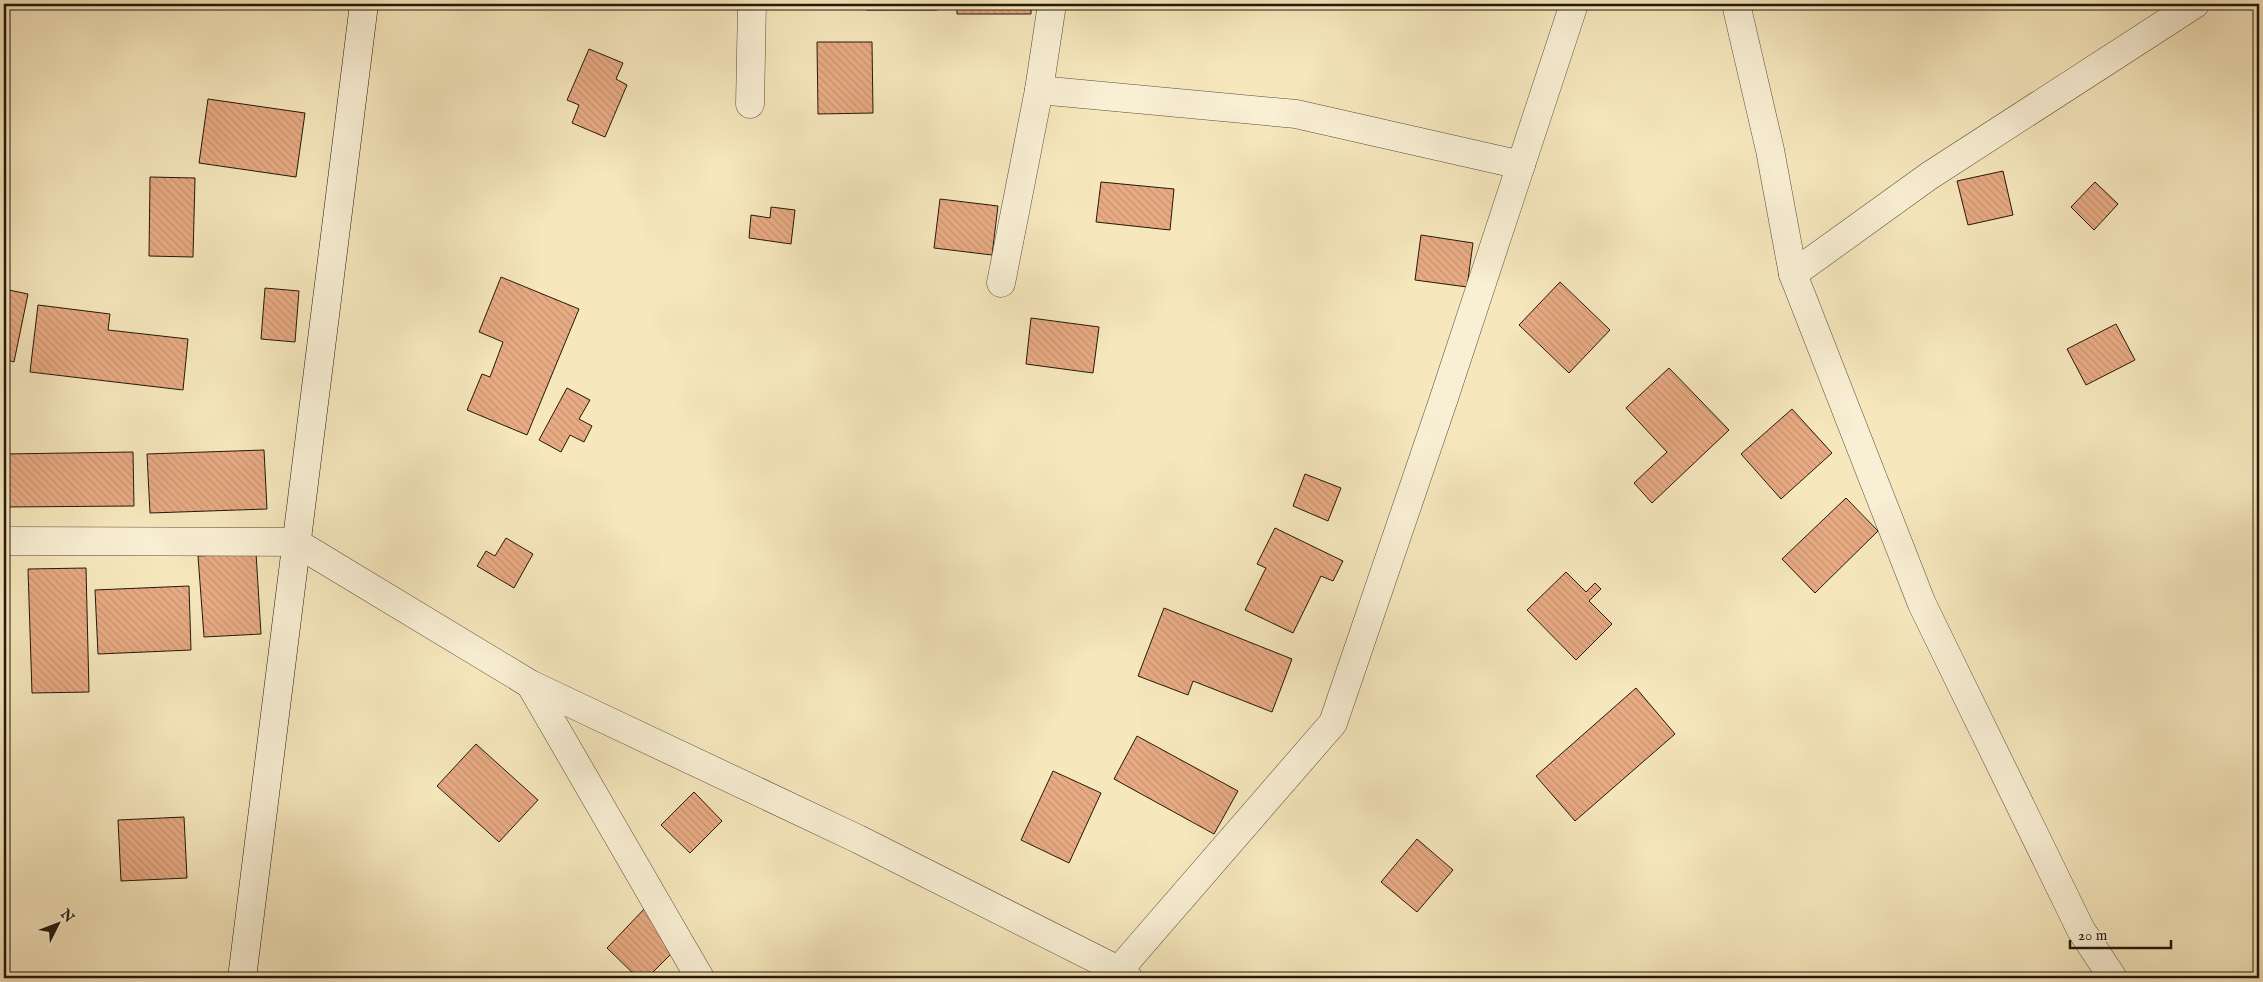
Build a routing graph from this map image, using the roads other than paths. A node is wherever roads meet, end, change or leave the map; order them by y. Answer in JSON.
{"nodes":[{"id":1,"x":364,"y":4,"type":"edge"},
{"id":2,"x":752,"y":4,"type":"edge"},
{"id":3,"x":1052,"y":4,"type":"edge"},
{"id":4,"x":1574,"y":4,"type":"edge"},
{"id":5,"x":1736,"y":4,"type":"edge"},
{"id":6,"x":2195,"y":4,"type":"edge"},
{"id":7,"x":1039,"y":90,"type":"junction"},
{"id":8,"x":750,"y":104,"type":"dead end"},
{"id":9,"x":1521,"y":165,"type":"junction"},
{"id":10,"x":1793,"y":274,"type":"junction"},
{"id":11,"x":1001,"y":283,"type":"dead end"},
{"id":12,"x":4,"y":541,"type":"edge"},
{"id":13,"x":295,"y":542,"type":"junction"},
{"id":14,"x":530,"y":684,"type":"junction"},
{"id":15,"x":1120,"y":976,"type":"edge"},
{"id":16,"x":242,"y":978,"type":"edge"},
{"id":17,"x":700,"y":978,"type":"edge"},
{"id":18,"x":2113,"y":978,"type":"edge"}],
"edges":[{"from":1,"to":13,"type":"street"},
{"from":2,"to":8,"type":"street"},
{"from":3,"to":7,"type":"street"},
{"from":4,"to":9,"type":"street"},
{"from":5,"to":10,"type":"street"},
{"from":6,"to":10,"type":"street"},
{"from":7,"to":9,"type":"street"},
{"from":7,"to":11,"type":"street"},
{"from":9,"to":15,"type":"street"},
{"from":10,"to":18,"type":"street"},
{"from":12,"to":13,"type":"street"},
{"from":13,"to":14,"type":"street"},
{"from":13,"to":16,"type":"street"},
{"from":14,"to":15,"type":"street"},
{"from":14,"to":17,"type":"street"}]}
